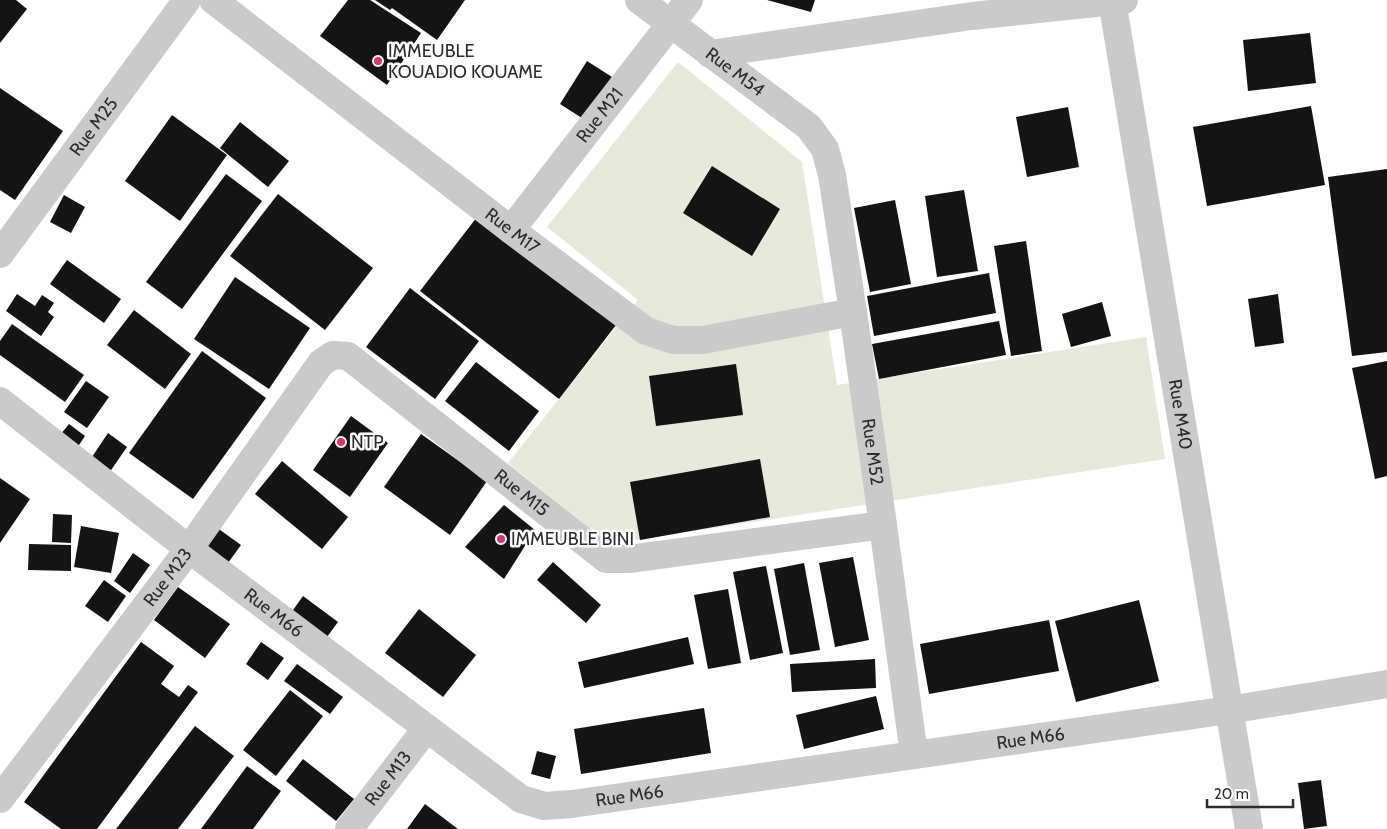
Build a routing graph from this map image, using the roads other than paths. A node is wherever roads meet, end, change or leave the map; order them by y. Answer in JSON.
{"nodes":[{"id":1,"x":187,"y":0,"type":"edge"},
{"id":2,"x":213,"y":0,"type":"edge"},
{"id":3,"x":639,"y":0,"type":"edge"},
{"id":4,"x":689,"y":0,"type":"edge"},
{"id":5,"x":1116,"y":1,"type":"edge"},
{"id":6,"x":670,"y":24,"type":"junction"},
{"id":7,"x":710,"y":54,"type":"junction"},
{"id":8,"x":825,"y":149,"type":"joint"},
{"id":9,"x":511,"y":230,"type":"junction"},
{"id":10,"x":0,"y":254,"type":"edge"},
{"id":11,"x":853,"y":312,"type":"junction"},
{"id":12,"x":333,"y":355,"type":"joint"},
{"id":13,"x":0,"y":401,"type":"edge"},
{"id":14,"x":883,"y":524,"type":"junction"},
{"id":15,"x":189,"y":549,"type":"junction"},
{"id":16,"x":1387,"y":684,"type":"edge"},
{"id":17,"x":1229,"y":710,"type":"junction"},
{"id":18,"x":426,"y":729,"type":"junction"},
{"id":19,"x":914,"y":755,"type":"junction"},
{"id":20,"x":0,"y":799,"type":"edge"},
{"id":21,"x":349,"y":829,"type":"edge"},
{"id":22,"x":1249,"y":829,"type":"edge"}],
"edges":[{"from":1,"to":10,"type":"street","name":"Rue M25"},
{"from":2,"to":9,"type":"street","name":"Rue M17"},
{"from":3,"to":6,"type":"street","name":"Rue M54"},
{"from":4,"to":6,"type":"street","name":"Rue M21"},
{"from":5,"to":7,"type":"street"},
{"from":5,"to":17,"type":"street","name":"Rue M40"},
{"from":6,"to":7,"type":"street","name":"Rue M54"},
{"from":6,"to":9,"type":"street","name":"Rue M21"},
{"from":7,"to":8,"type":"street","name":"Rue M54"},
{"from":8,"to":11,"type":"street","name":"Rue M52"},
{"from":9,"to":11,"type":"street","name":"Rue M17"},
{"from":11,"to":14,"type":"street","name":"Rue M52"},
{"from":12,"to":14,"type":"street","name":"Rue M15"},
{"from":12,"to":15,"type":"street","name":"Rue M23"},
{"from":13,"to":15,"type":"street","name":"Rue M66"},
{"from":14,"to":19,"type":"street","name":"Rue M52"},
{"from":15,"to":18,"type":"street","name":"Rue M66"},
{"from":15,"to":20,"type":"street","name":"Rue M23"},
{"from":16,"to":17,"type":"street","name":"Rue M66"},
{"from":17,"to":19,"type":"street","name":"Rue M66"},
{"from":17,"to":22,"type":"street","name":"Rue M40"},
{"from":18,"to":19,"type":"street","name":"Rue M66"},
{"from":18,"to":21,"type":"street","name":"Rue M13"}]}
